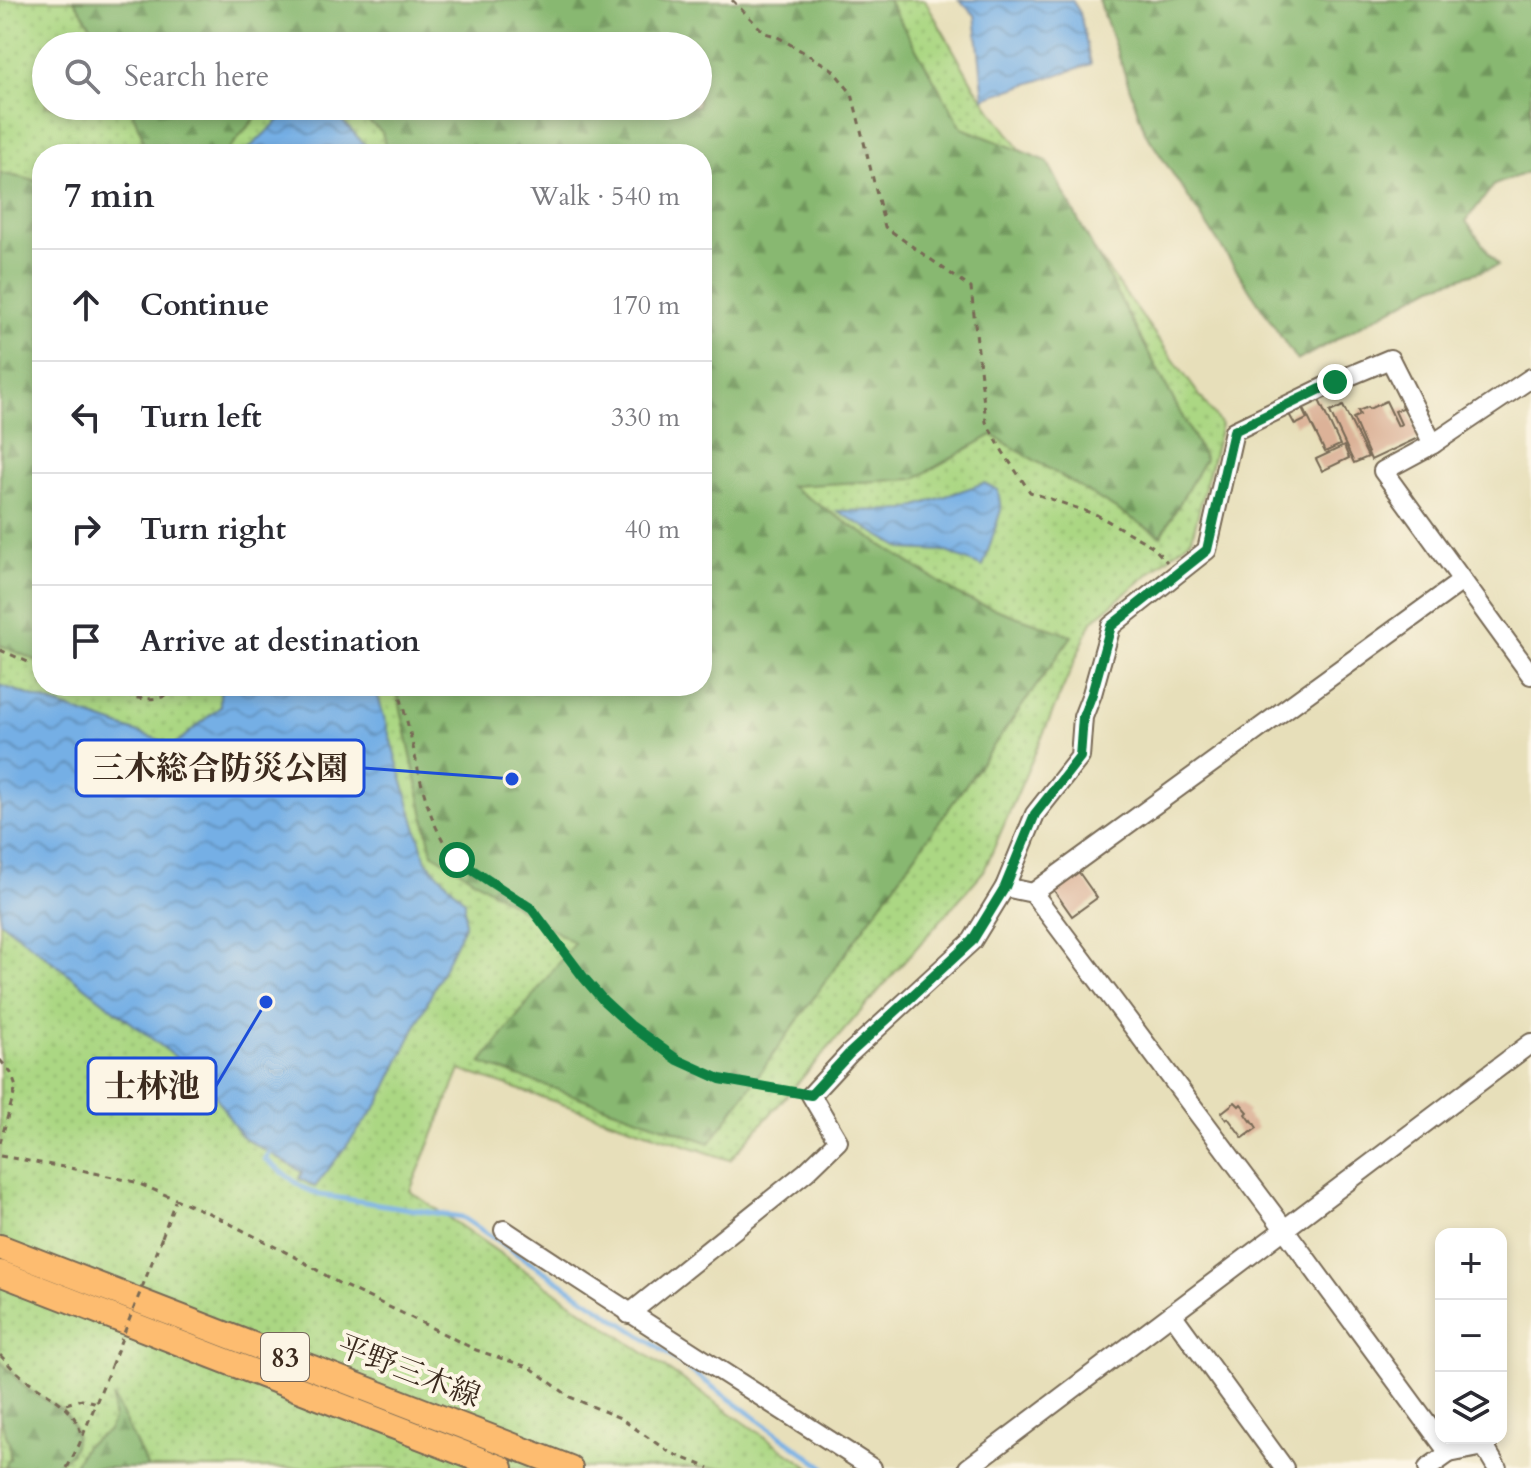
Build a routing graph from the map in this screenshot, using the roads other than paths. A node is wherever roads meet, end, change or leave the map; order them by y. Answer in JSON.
{"nodes":[{"id":1,"x":1531,"y":378,"type":"edge"},
{"id":2,"x":1433,"y":444,"type":"junction"},
{"id":3,"x":1462,"y":581,"type":"junction"},
{"id":4,"x":1524,"y":651,"type":"edge"},
{"id":5,"x":1531,"y":675,"type":"edge"},
{"id":6,"x":1005,"y":887,"type":"junction"},
{"id":7,"x":1033,"y":893,"type":"junction"},
{"id":8,"x":1531,"y":1043,"type":"edge"},
{"id":9,"x":504,"y":1230,"type":"dead end"},
{"id":10,"x":1285,"y":1230,"type":"junction"},
{"id":11,"x":0,"y":1247,"type":"edge"},
{"id":12,"x":0,"y":1273,"type":"edge"},
{"id":13,"x":629,"y":1314,"type":"junction"},
{"id":14,"x":1172,"y":1314,"type":"junction"},
{"id":15,"x":1449,"y":1453,"type":"junction"},
{"id":16,"x":501,"y":1468,"type":"edge"},
{"id":17,"x":570,"y":1468,"type":"edge"},
{"id":18,"x":872,"y":1468,"type":"edge"},
{"id":19,"x":968,"y":1468,"type":"edge"},
{"id":20,"x":1284,"y":1468,"type":"edge"},
{"id":21,"x":1428,"y":1468,"type":"edge"},
{"id":22,"x":1497,"y":1468,"type":"edge"}],
"edges":[{"from":1,"to":2,"type":"street"},
{"from":2,"to":3,"type":"street"},
{"from":2,"to":6,"type":"street"},
{"from":3,"to":4,"type":"street"},
{"from":3,"to":7,"type":"street"},
{"from":4,"to":5,"type":"street"},
{"from":6,"to":7,"type":"street"},
{"from":6,"to":13,"type":"street"},
{"from":7,"to":10,"type":"street"},
{"from":8,"to":10,"type":"street"},
{"from":9,"to":13,"type":"street"},
{"from":10,"to":14,"type":"street"},
{"from":10,"to":15,"type":"street"},
{"from":11,"to":17,"type":"main road","name":"平野三木線","number":"83"},
{"from":12,"to":16,"type":"main road","name":"平野三木線","number":"83"},
{"from":13,"to":18,"type":"street"},
{"from":14,"to":19,"type":"street"},
{"from":14,"to":20,"type":"street"},
{"from":15,"to":21,"type":"street"},
{"from":15,"to":22,"type":"street"}]}
